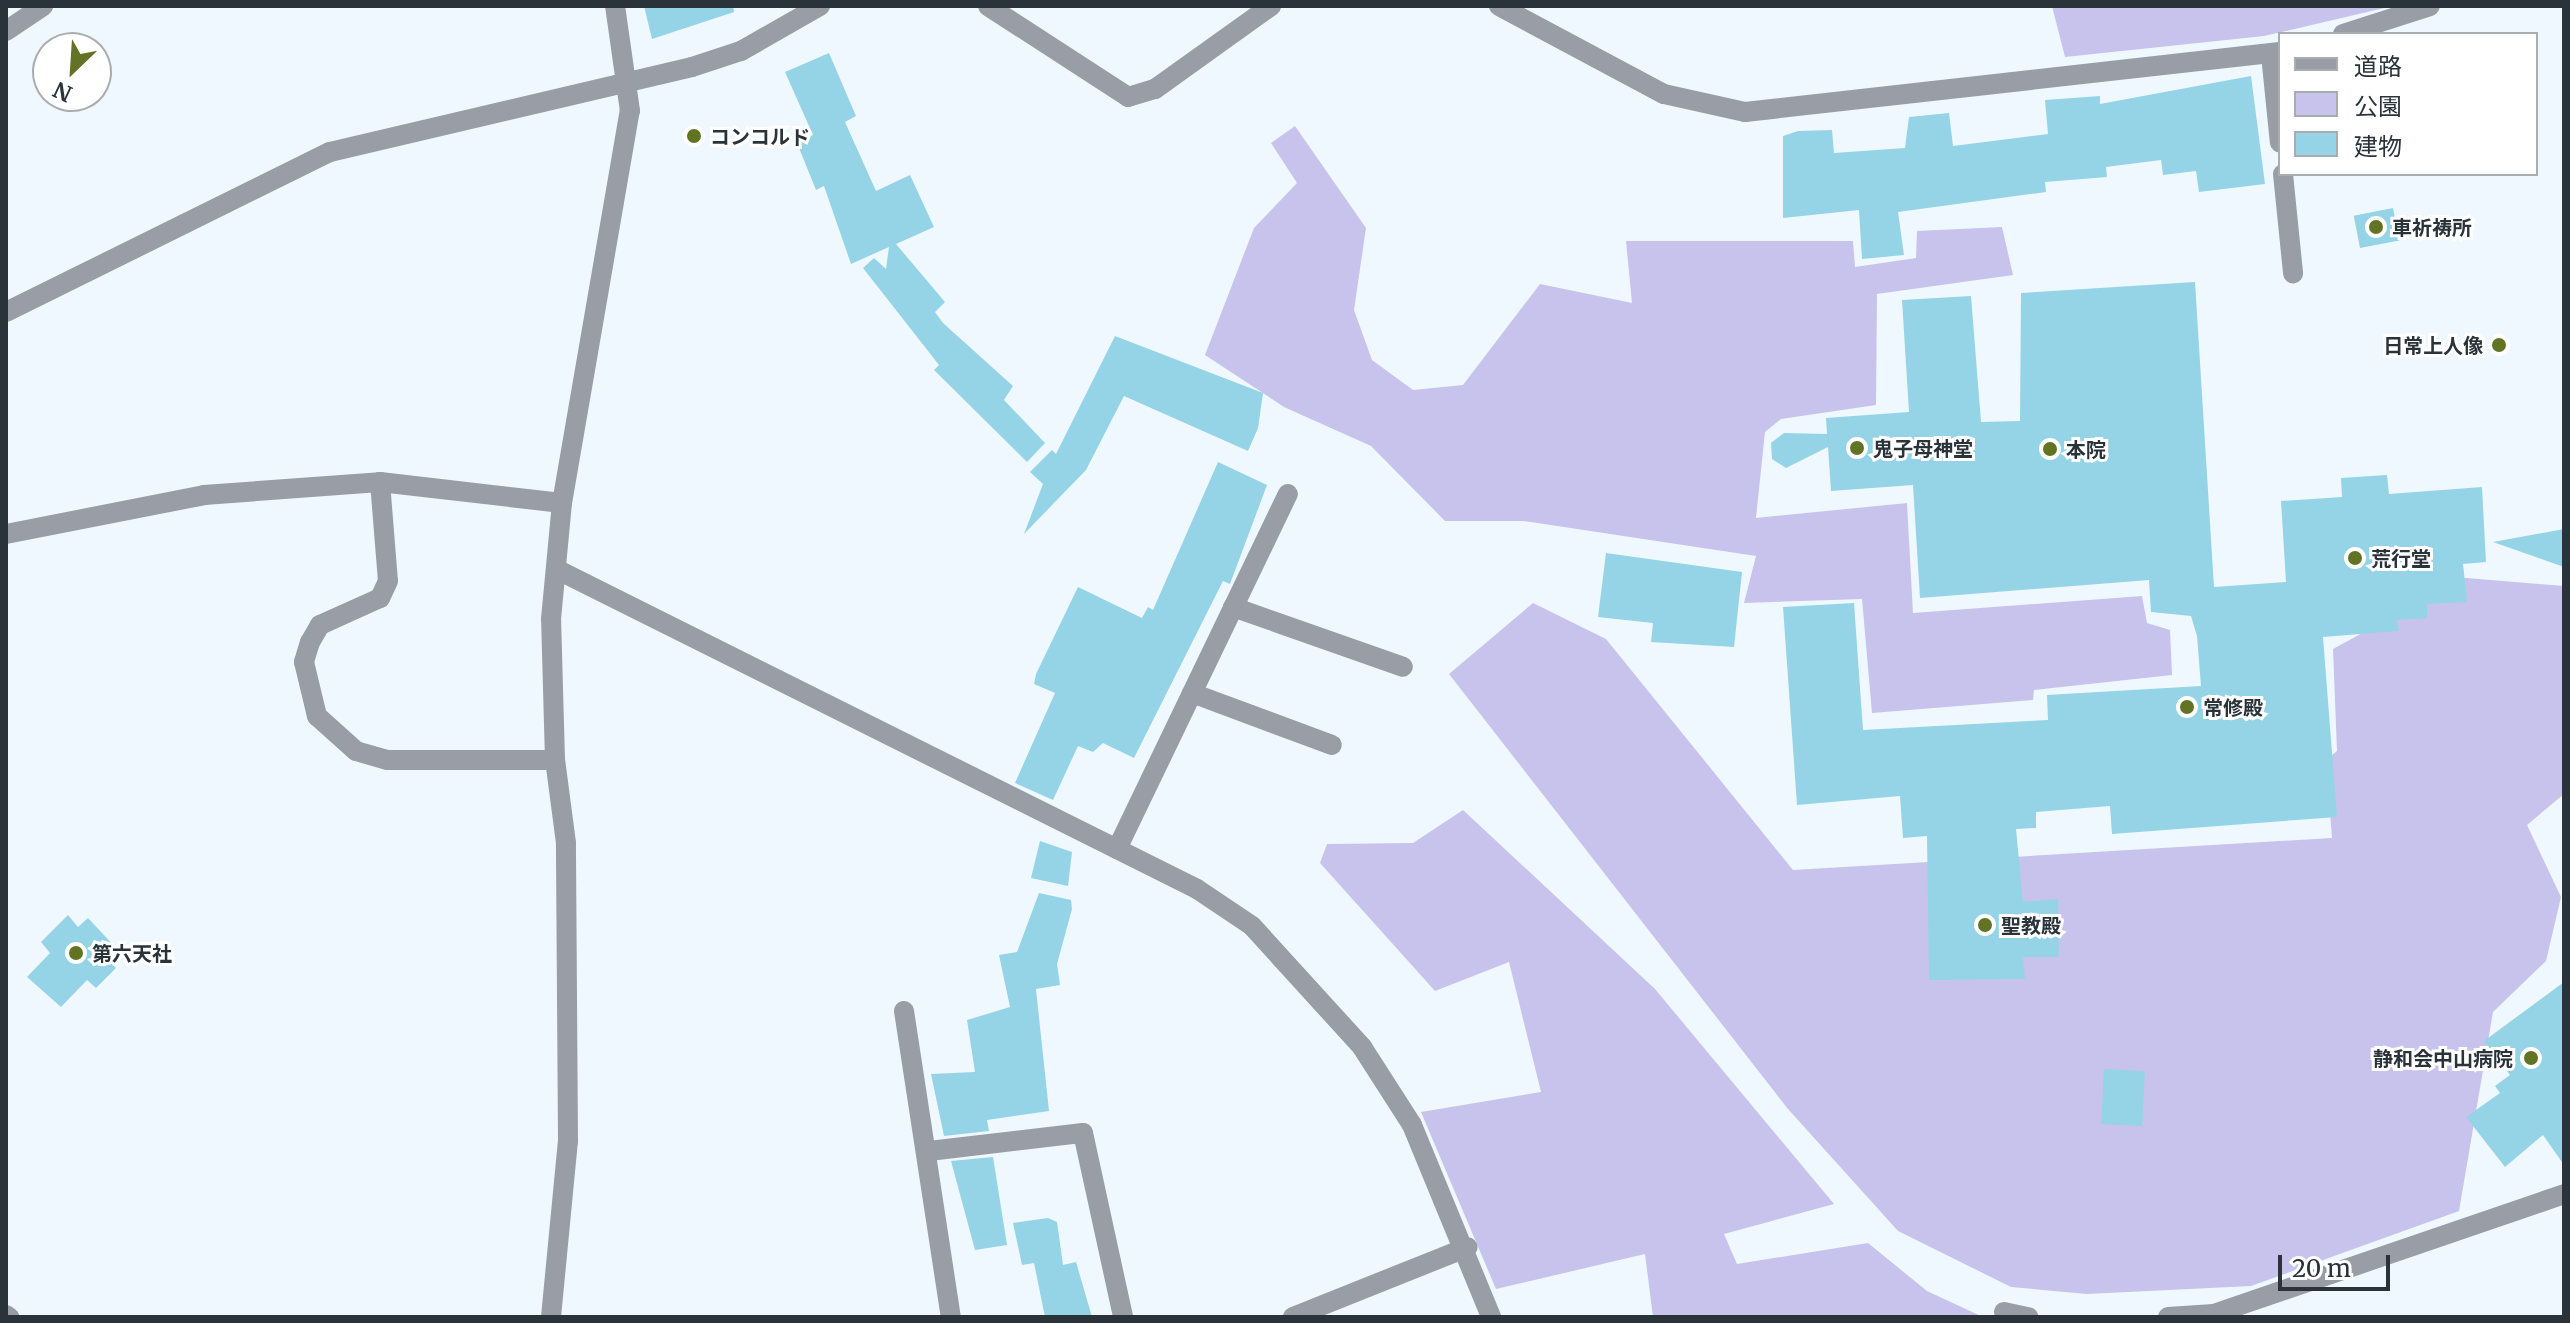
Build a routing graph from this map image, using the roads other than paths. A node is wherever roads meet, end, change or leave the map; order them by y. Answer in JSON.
{"nodes":[{"id":1,"x":43,"y":6,"type":"edge"},
{"id":2,"x":615,"y":6,"type":"edge"},
{"id":3,"x":820,"y":6,"type":"edge"},
{"id":4,"x":988,"y":6,"type":"edge"},
{"id":5,"x":1271,"y":6,"type":"edge"},
{"id":6,"x":1499,"y":6,"type":"edge"},
{"id":7,"x":2430,"y":6,"type":"edge"},
{"id":8,"x":6,"y":31,"type":"edge"},
{"id":9,"x":2349,"y":32,"type":"edge"},
{"id":10,"x":2276,"y":53,"type":"edge"},
{"id":11,"x":631,"y":82,"type":"junction"},
{"id":12,"x":2278,"y":98,"type":"edge"},
{"id":13,"x":2283,"y":176,"type":"edge"},
{"id":14,"x":2293,"y":273,"type":"dead end"},
{"id":15,"x":6,"y":312,"type":"edge"},
{"id":16,"x":380,"y":482,"type":"junction"},
{"id":17,"x":1288,"y":494,"type":"dead end"},
{"id":18,"x":562,"y":503,"type":"junction"},
{"id":19,"x":6,"y":534,"type":"edge"},
{"id":20,"x":556,"y":569,"type":"junction"},
{"id":21,"x":1233,"y":607,"type":"junction"},
{"id":22,"x":1403,"y":667,"type":"dead end"},
{"id":23,"x":1192,"y":693,"type":"junction"},
{"id":24,"x":1332,"y":745,"type":"dead end"},
{"id":25,"x":555,"y":760,"type":"junction"},
{"id":26,"x":1117,"y":849,"type":"junction"},
{"id":27,"x":904,"y":1011,"type":"dead end"},
{"id":28,"x":929,"y":1151,"type":"junction"},
{"id":29,"x":2564,"y":1194,"type":"edge"},
{"id":30,"x":1468,"y":1247,"type":"junction"},
{"id":31,"x":2004,"y":1312,"type":"dead end"},
{"id":32,"x":551,"y":1317,"type":"edge"},
{"id":33,"x":951,"y":1317,"type":"edge"},
{"id":34,"x":1123,"y":1317,"type":"edge"},
{"id":35,"x":1293,"y":1317,"type":"edge"},
{"id":36,"x":1491,"y":1317,"type":"edge"},
{"id":37,"x":2028,"y":1317,"type":"edge"},
{"id":38,"x":2168,"y":1317,"type":"edge"}],
"edges":[{"from":1,"to":8,"type":"street"},
{"from":2,"to":11,"type":"street"},
{"from":3,"to":11,"type":"street"},
{"from":4,"to":5,"type":"street"},
{"from":6,"to":10,"type":"street"},
{"from":7,"to":9,"type":"street"},
{"from":10,"to":12,"type":"street"},
{"from":11,"to":15,"type":"street"},
{"from":11,"to":18,"type":"street"},
{"from":13,"to":14,"type":"street"},
{"from":16,"to":18,"type":"street"},
{"from":16,"to":19,"type":"street"},
{"from":16,"to":25,"type":"street"},
{"from":17,"to":21,"type":"street"},
{"from":18,"to":20,"type":"street"},
{"from":20,"to":25,"type":"street"},
{"from":20,"to":26,"type":"street"},
{"from":21,"to":22,"type":"street"},
{"from":21,"to":23,"type":"street"},
{"from":23,"to":24,"type":"street"},
{"from":23,"to":26,"type":"street"},
{"from":25,"to":32,"type":"street"},
{"from":26,"to":30,"type":"street"},
{"from":27,"to":28,"type":"street"},
{"from":28,"to":33,"type":"street"},
{"from":28,"to":34,"type":"street"},
{"from":29,"to":38,"type":"street"},
{"from":30,"to":35,"type":"street"},
{"from":30,"to":36,"type":"street"},
{"from":31,"to":37,"type":"street"}]}
